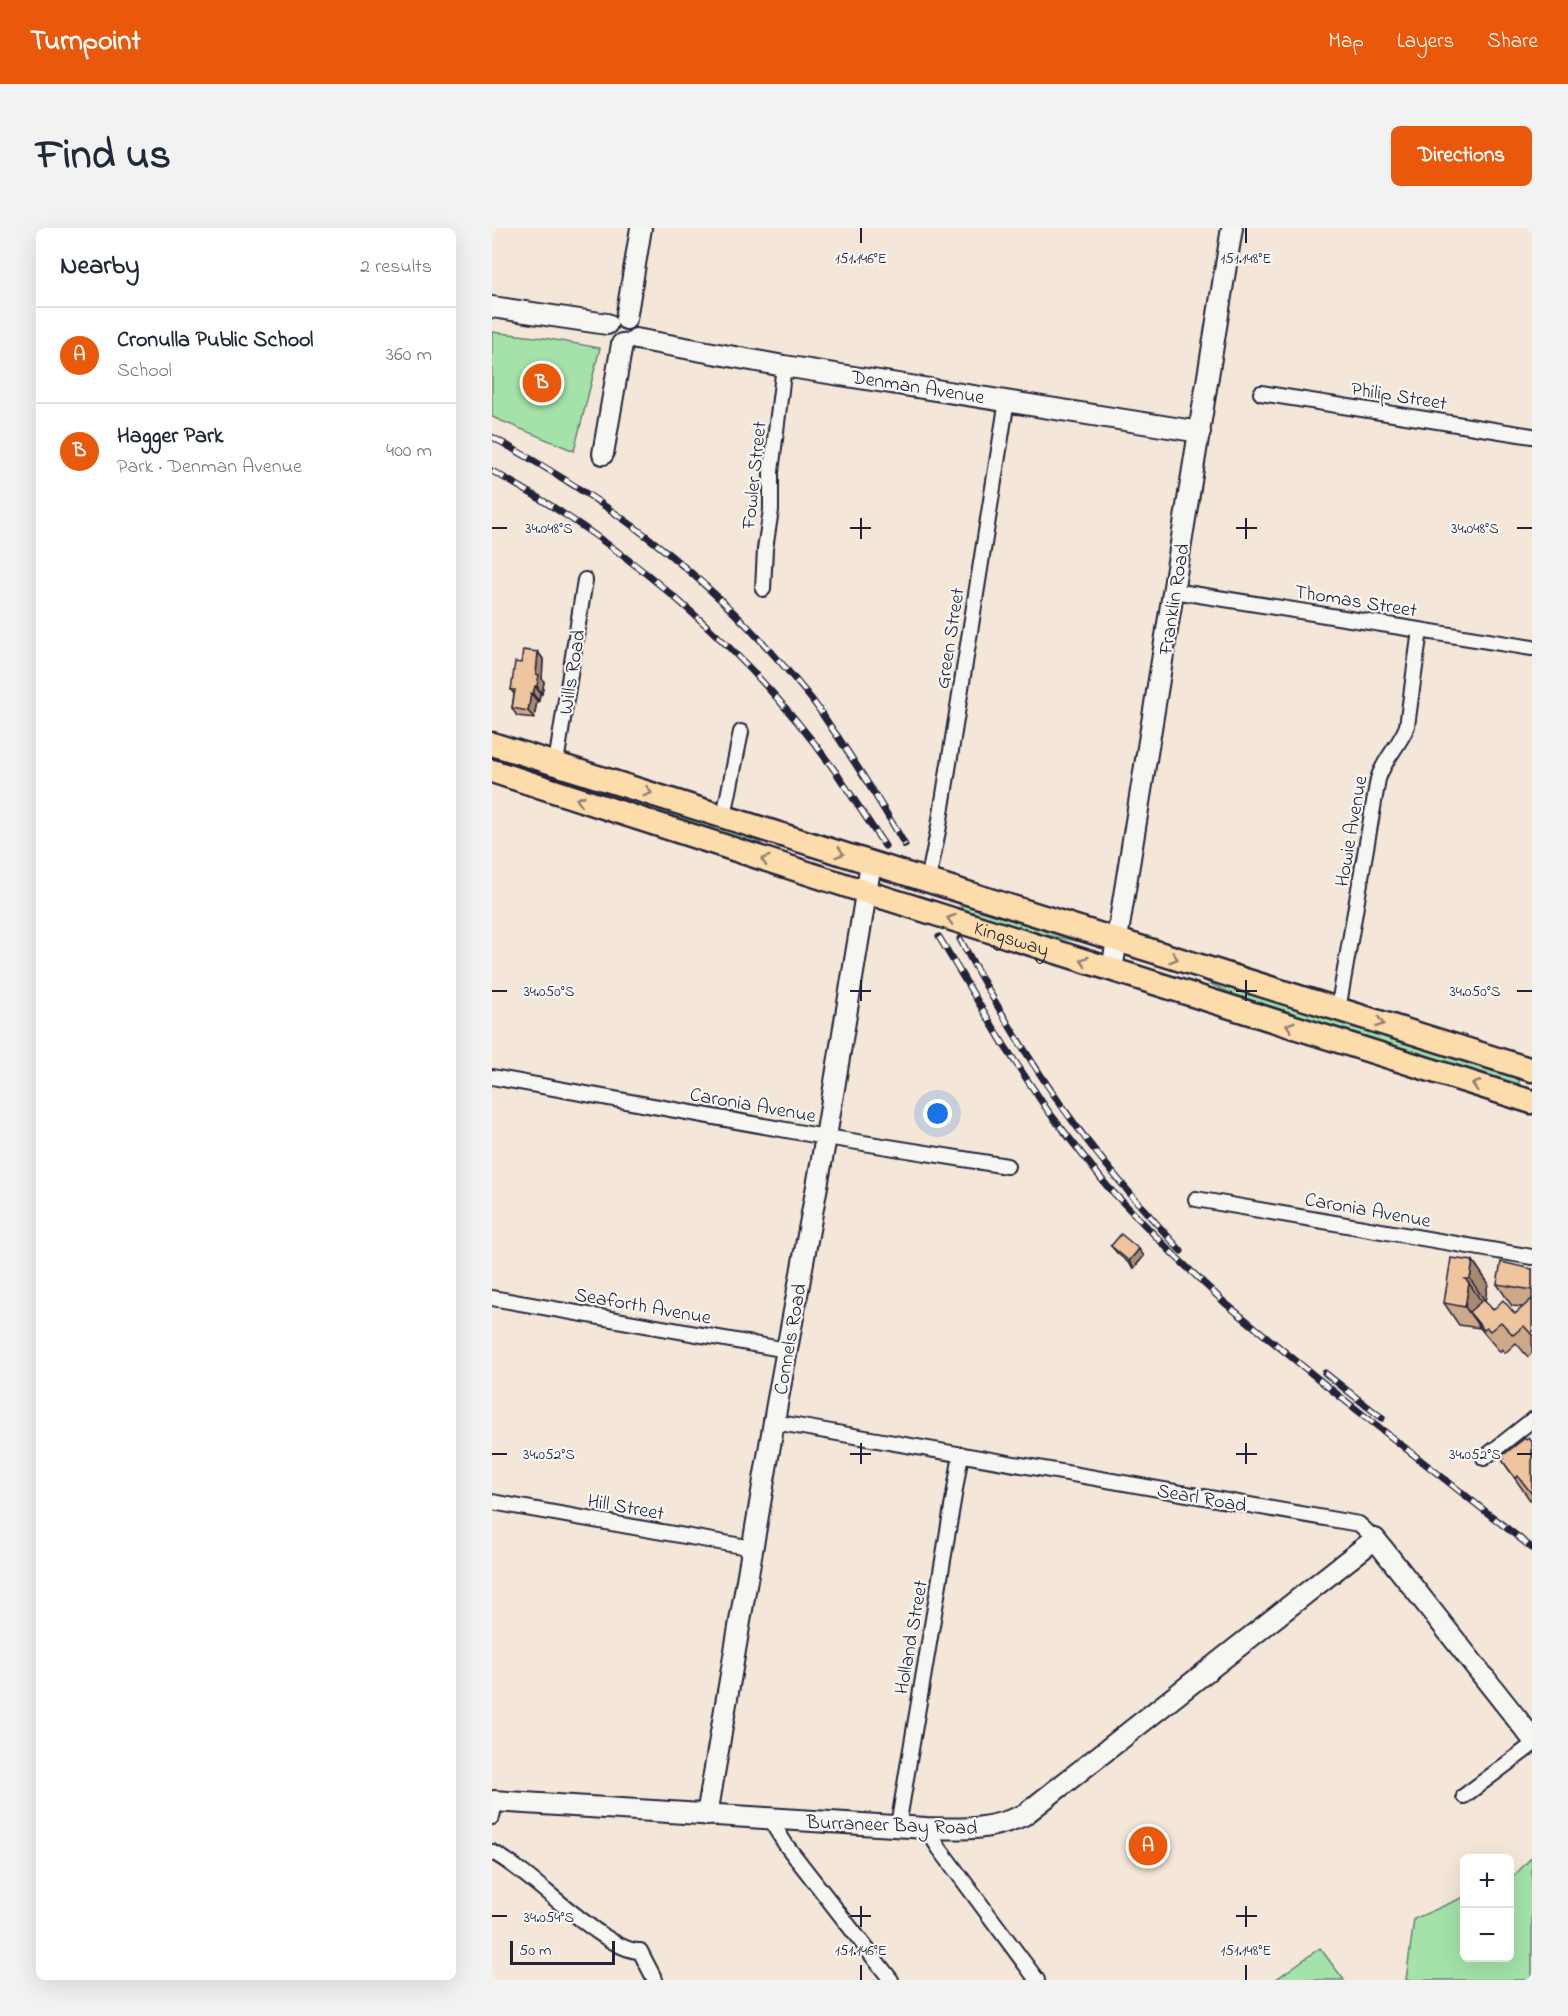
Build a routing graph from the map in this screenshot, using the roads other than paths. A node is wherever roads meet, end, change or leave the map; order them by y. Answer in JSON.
{"nodes":[{"id":1,"x":641,"y":228,"type":"edge"},
{"id":2,"x":1232,"y":228,"type":"edge"},
{"id":3,"x":492,"y":307,"type":"edge"},
{"id":4,"x":617,"y":322,"type":"junction"},
{"id":5,"x":629,"y":341,"type":"junction"},
{"id":6,"x":784,"y":366,"type":"junction"},
{"id":7,"x":1261,"y":393,"type":"dead end"},
{"id":8,"x":1007,"y":400,"type":"junction"},
{"id":9,"x":1200,"y":432,"type":"junction"},
{"id":10,"x":1532,"y":436,"type":"edge"},
{"id":11,"x":603,"y":454,"type":"dead end"},
{"id":12,"x":585,"y":580,"type":"dead end"},
{"id":13,"x":763,"y":589,"type":"dead end"},
{"id":14,"x":1174,"y":591,"type":"junction"},
{"id":15,"x":1420,"y":630,"type":"junction"},
{"id":16,"x":1532,"y":648,"type":"edge"},
{"id":17,"x":741,"y":732,"type":"dead end"},
{"id":18,"x":492,"y":744,"type":"edge"},
{"id":19,"x":556,"y":763,"type":"junction"},
{"id":20,"x":492,"y":771,"type":"edge"},
{"id":21,"x":724,"y":816,"type":"junction"},
{"id":22,"x":871,"y":862,"type":"junction"},
{"id":23,"x":928,"y":881,"type":"junction"},
{"id":24,"x":866,"y":892,"type":"junction"},
{"id":25,"x":1118,"y":941,"type":"junction"},
{"id":26,"x":1112,"y":970,"type":"junction"},
{"id":27,"x":1338,"y":1010,"type":"junction"},
{"id":28,"x":1532,"y":1070,"type":"edge"},
{"id":29,"x":492,"y":1077,"type":"edge"},
{"id":30,"x":1532,"y":1102,"type":"edge"},
{"id":31,"x":826,"y":1137,"type":"junction"},
{"id":32,"x":1007,"y":1166,"type":"dead end"},
{"id":33,"x":1196,"y":1199,"type":"dead end"},
{"id":34,"x":1532,"y":1257,"type":"edge"},
{"id":35,"x":492,"y":1298,"type":"edge"},
{"id":36,"x":787,"y":1350,"type":"junction"},
{"id":37,"x":1532,"y":1420,"type":"edge"},
{"id":38,"x":774,"y":1422,"type":"junction"},
{"id":39,"x":961,"y":1454,"type":"junction"},
{"id":40,"x":1484,"y":1458,"type":"dead end"},
{"id":41,"x":492,"y":1502,"type":"edge"},
{"id":42,"x":1375,"y":1539,"type":"junction"},
{"id":43,"x":753,"y":1548,"type":"junction"},
{"id":44,"x":1532,"y":1738,"type":"edge"},
{"id":45,"x":1532,"y":1745,"type":"edge"},
{"id":46,"x":1464,"y":1796,"type":"dead end"},
{"id":47,"x":493,"y":1807,"type":"edge"},
{"id":48,"x":707,"y":1815,"type":"junction"},
{"id":49,"x":769,"y":1818,"type":"junction"},
{"id":50,"x":898,"y":1826,"type":"junction"},
{"id":51,"x":926,"y":1828,"type":"junction"},
{"id":52,"x":492,"y":1852,"type":"edge"},
{"id":53,"x":655,"y":1980,"type":"edge"},
{"id":54,"x":891,"y":1980,"type":"edge"},
{"id":55,"x":1037,"y":1980,"type":"edge"}],
"edges":[{"from":1,"to":4,"type":"street"},
{"from":2,"to":9,"type":"street","name":"Franklin Road"},
{"from":3,"to":4,"type":"street"},
{"from":4,"to":5,"type":"street"},
{"from":5,"to":6,"type":"street","name":"Denman Avenue"},
{"from":5,"to":11,"type":"street"},
{"from":6,"to":8,"type":"street","name":"Denman Avenue"},
{"from":6,"to":13,"type":"street","name":"Fowler Street"},
{"from":7,"to":10,"type":"street","name":"Philip Street"},
{"from":8,"to":9,"type":"street","name":"Denman Avenue"},
{"from":8,"to":23,"type":"street","name":"Green Street"},
{"from":9,"to":14,"type":"street","name":"Franklin Road"},
{"from":12,"to":19,"type":"street","name":"Wills Road"},
{"from":14,"to":15,"type":"street","name":"Thomas Street"},
{"from":14,"to":25,"type":"street","name":"Franklin Road"},
{"from":15,"to":16,"type":"street","name":"Thomas Street"},
{"from":15,"to":27,"type":"street","name":"Howie Avenue"},
{"from":17,"to":21,"type":"street"},
{"from":18,"to":19,"type":"main road","name":"Kingsway"},
{"from":19,"to":21,"type":"main road","name":"Kingsway","one_way":true},
{"from":24,"to":20,"type":"main road","name":"Kingsway","one_way":true},
{"from":21,"to":22,"type":"main road","name":"Kingsway","one_way":true},
{"from":22,"to":23,"type":"main road","name":"Kingsway"},
{"from":22,"to":24,"type":"street","name":"Connels Road"},
{"from":23,"to":25,"type":"main road","name":"Kingsway"},
{"from":26,"to":24,"type":"main road","name":"Kingsway","one_way":true},
{"from":24,"to":31,"type":"street","name":"Connels Road"},
{"from":25,"to":26,"type":"street","name":"Franklin Road"},
{"from":25,"to":27,"type":"main road","name":"Kingsway","one_way":true},
{"from":30,"to":26,"type":"main road","name":"Kingsway","one_way":true},
{"from":27,"to":28,"type":"main road","name":"Kingsway","one_way":true},
{"from":29,"to":31,"type":"street","name":"Caronia Avenue"},
{"from":31,"to":32,"type":"street","name":"Caronia Avenue"},
{"from":31,"to":36,"type":"street","name":"Connels Road"},
{"from":33,"to":34,"type":"street","name":"Caronia Avenue"},
{"from":35,"to":36,"type":"street","name":"Seaforth Avenue"},
{"from":36,"to":38,"type":"street","name":"Connels Road"},
{"from":37,"to":40,"type":"street"},
{"from":38,"to":39,"type":"street","name":"Searl Road"},
{"from":38,"to":43,"type":"street","name":"Connels Road"},
{"from":39,"to":42,"type":"street","name":"Searl Road"},
{"from":39,"to":50,"type":"street","name":"Holland Street"},
{"from":41,"to":43,"type":"street","name":"Hill Street"},
{"from":42,"to":44,"type":"street","name":"Searl Road"},
{"from":42,"to":51,"type":"street","name":"Burraneer Bay Road"},
{"from":43,"to":48,"type":"street","name":"Connels Road"},
{"from":45,"to":46,"type":"street"},
{"from":47,"to":48,"type":"street","name":"Burraneer Bay Road"},
{"from":48,"to":49,"type":"street","name":"Burraneer Bay Road"},
{"from":49,"to":50,"type":"street","name":"Burraneer Bay Road"},
{"from":49,"to":54,"type":"street"},
{"from":50,"to":51,"type":"street","name":"Burraneer Bay Road"},
{"from":51,"to":55,"type":"street"},
{"from":52,"to":53,"type":"street"}]}
